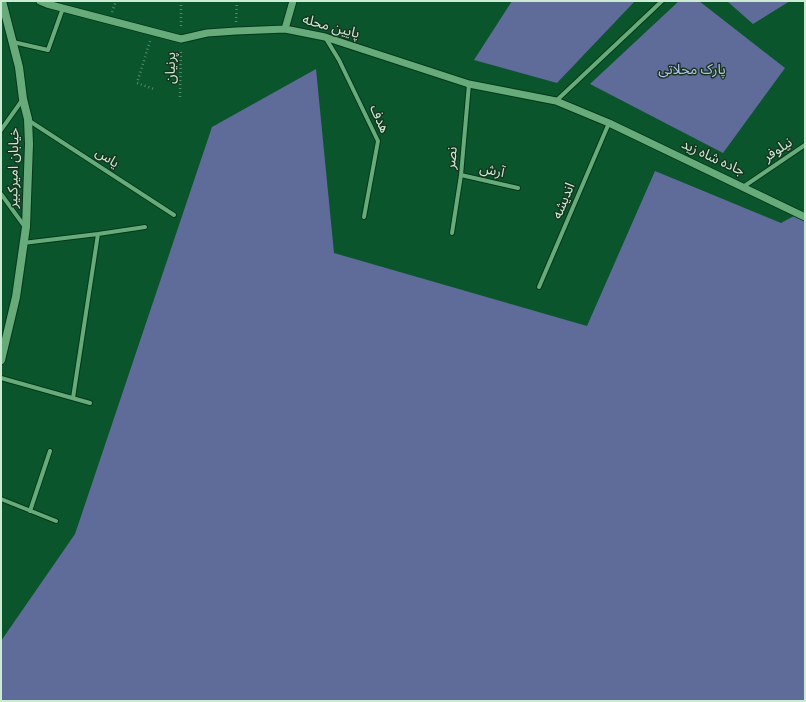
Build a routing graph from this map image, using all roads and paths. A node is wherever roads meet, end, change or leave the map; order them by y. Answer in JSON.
{"nodes":[{"id":1,"x":40,"y":1,"type":"edge"},
{"id":2,"x":181,"y":1,"type":"edge"},
{"id":3,"x":237,"y":1,"type":"edge"},
{"id":4,"x":293,"y":1,"type":"edge"},
{"id":5,"x":662,"y":1,"type":"edge"},
{"id":6,"x":2,"y":4,"type":"edge"},
{"id":7,"x":63,"y":8,"type":"junction"},
{"id":8,"x":285,"y":29,"type":"junction"},
{"id":9,"x":154,"y":31,"type":"junction"},
{"id":10,"x":236,"y":31,"type":"junction"},
{"id":11,"x":325,"y":37,"type":"junction"},
{"id":12,"x":182,"y":38,"type":"junction"},
{"id":13,"x":12,"y":42,"type":"junction"},
{"id":14,"x":469,"y":84,"type":"junction"},
{"id":15,"x":154,"y":89,"type":"dead end"},
{"id":16,"x":180,"y":97,"type":"dead end"},
{"id":17,"x":23,"y":99,"type":"junction"},
{"id":18,"x":556,"y":101,"type":"junction"},
{"id":19,"x":28,"y":119,"type":"junction"},
{"id":20,"x":609,"y":123,"type":"junction"},
{"id":21,"x":1,"y":130,"type":"edge"},
{"id":22,"x":805,"y":145,"type":"edge"},
{"id":23,"x":461,"y":175,"type":"junction"},
{"id":24,"x":744,"y":187,"type":"junction"},
{"id":25,"x":518,"y":188,"type":"dead end"},
{"id":26,"x":1,"y":194,"type":"edge"},
{"id":27,"x":174,"y":215,"type":"dead end"},
{"id":28,"x":364,"y":217,"type":"dead end"},
{"id":29,"x":805,"y":217,"type":"edge"},
{"id":30,"x":145,"y":227,"type":"dead end"},
{"id":31,"x":26,"y":228,"type":"junction"},
{"id":32,"x":452,"y":233,"type":"dead end"},
{"id":33,"x":98,"y":234,"type":"junction"},
{"id":34,"x":24,"y":243,"type":"junction"},
{"id":35,"x":539,"y":287,"type":"dead end"},
{"id":36,"x":1,"y":360,"type":"edge"},
{"id":37,"x":1,"y":378,"type":"edge"},
{"id":38,"x":74,"y":398,"type":"junction"},
{"id":39,"x":90,"y":403,"type":"dead end"},
{"id":40,"x":50,"y":451,"type":"dead end"},
{"id":41,"x":1,"y":499,"type":"edge"},
{"id":42,"x":30,"y":511,"type":"junction"},
{"id":43,"x":56,"y":521,"type":"dead end"}],
"edges":[{"from":1,"to":7,"type":"street","name":"پایین محله"},
{"from":2,"to":12,"type":"path","name":"پرنیان"},
{"from":3,"to":10,"type":"path"},
{"from":4,"to":8,"type":"street"},
{"from":5,"to":18,"type":"street"},
{"from":6,"to":13,"type":"main road","name":"خیابان امیرکبیر"},
{"from":7,"to":9,"type":"street","name":"پایین محله"},
{"from":7,"to":13,"type":"street"},
{"from":8,"to":10,"type":"street","name":"پایین محله"},
{"from":8,"to":11,"type":"street","name":"پایین محله"},
{"from":9,"to":12,"type":"street","name":"پایین محله"},
{"from":9,"to":15,"type":"path"},
{"from":10,"to":12,"type":"street","name":"پایین محله"},
{"from":11,"to":14,"type":"street","name":"پایین محله"},
{"from":11,"to":28,"type":"street","name":"هدف"},
{"from":12,"to":16,"type":"path","name":"پرنیان"},
{"from":13,"to":17,"type":"main road","name":"خیابان امیرکبیر"},
{"from":14,"to":18,"type":"street","name":"پایین محله"},
{"from":14,"to":23,"type":"street","name":"نصر"},
{"from":17,"to":19,"type":"main road","name":"خیابان امیرکبیر"},
{"from":17,"to":21,"type":"street"},
{"from":18,"to":20,"type":"street","name":"پایین محله"},
{"from":19,"to":27,"type":"street","name":"یاس"},
{"from":19,"to":31,"type":"main road","name":"خیابان امیرکبیر"},
{"from":20,"to":24,"type":"street","name":"جاده شاه زید"},
{"from":20,"to":35,"type":"street","name":"اندیشه"},
{"from":22,"to":24,"type":"street","name":"نیلوفر"},
{"from":23,"to":25,"type":"street","name":"آرش"},
{"from":23,"to":32,"type":"street","name":"نصر"},
{"from":24,"to":29,"type":"street","name":"جاده شاه زید"},
{"from":26,"to":31,"type":"street"},
{"from":30,"to":33,"type":"street"},
{"from":31,"to":34,"type":"main road","name":"خیابان امیرکبیر"},
{"from":33,"to":34,"type":"street"},
{"from":33,"to":38,"type":"street"},
{"from":34,"to":36,"type":"main road","name":"خیابان امیرکبیر"},
{"from":37,"to":38,"type":"street"},
{"from":38,"to":39,"type":"street"},
{"from":40,"to":42,"type":"street"},
{"from":41,"to":42,"type":"street"},
{"from":42,"to":43,"type":"street"}]}
